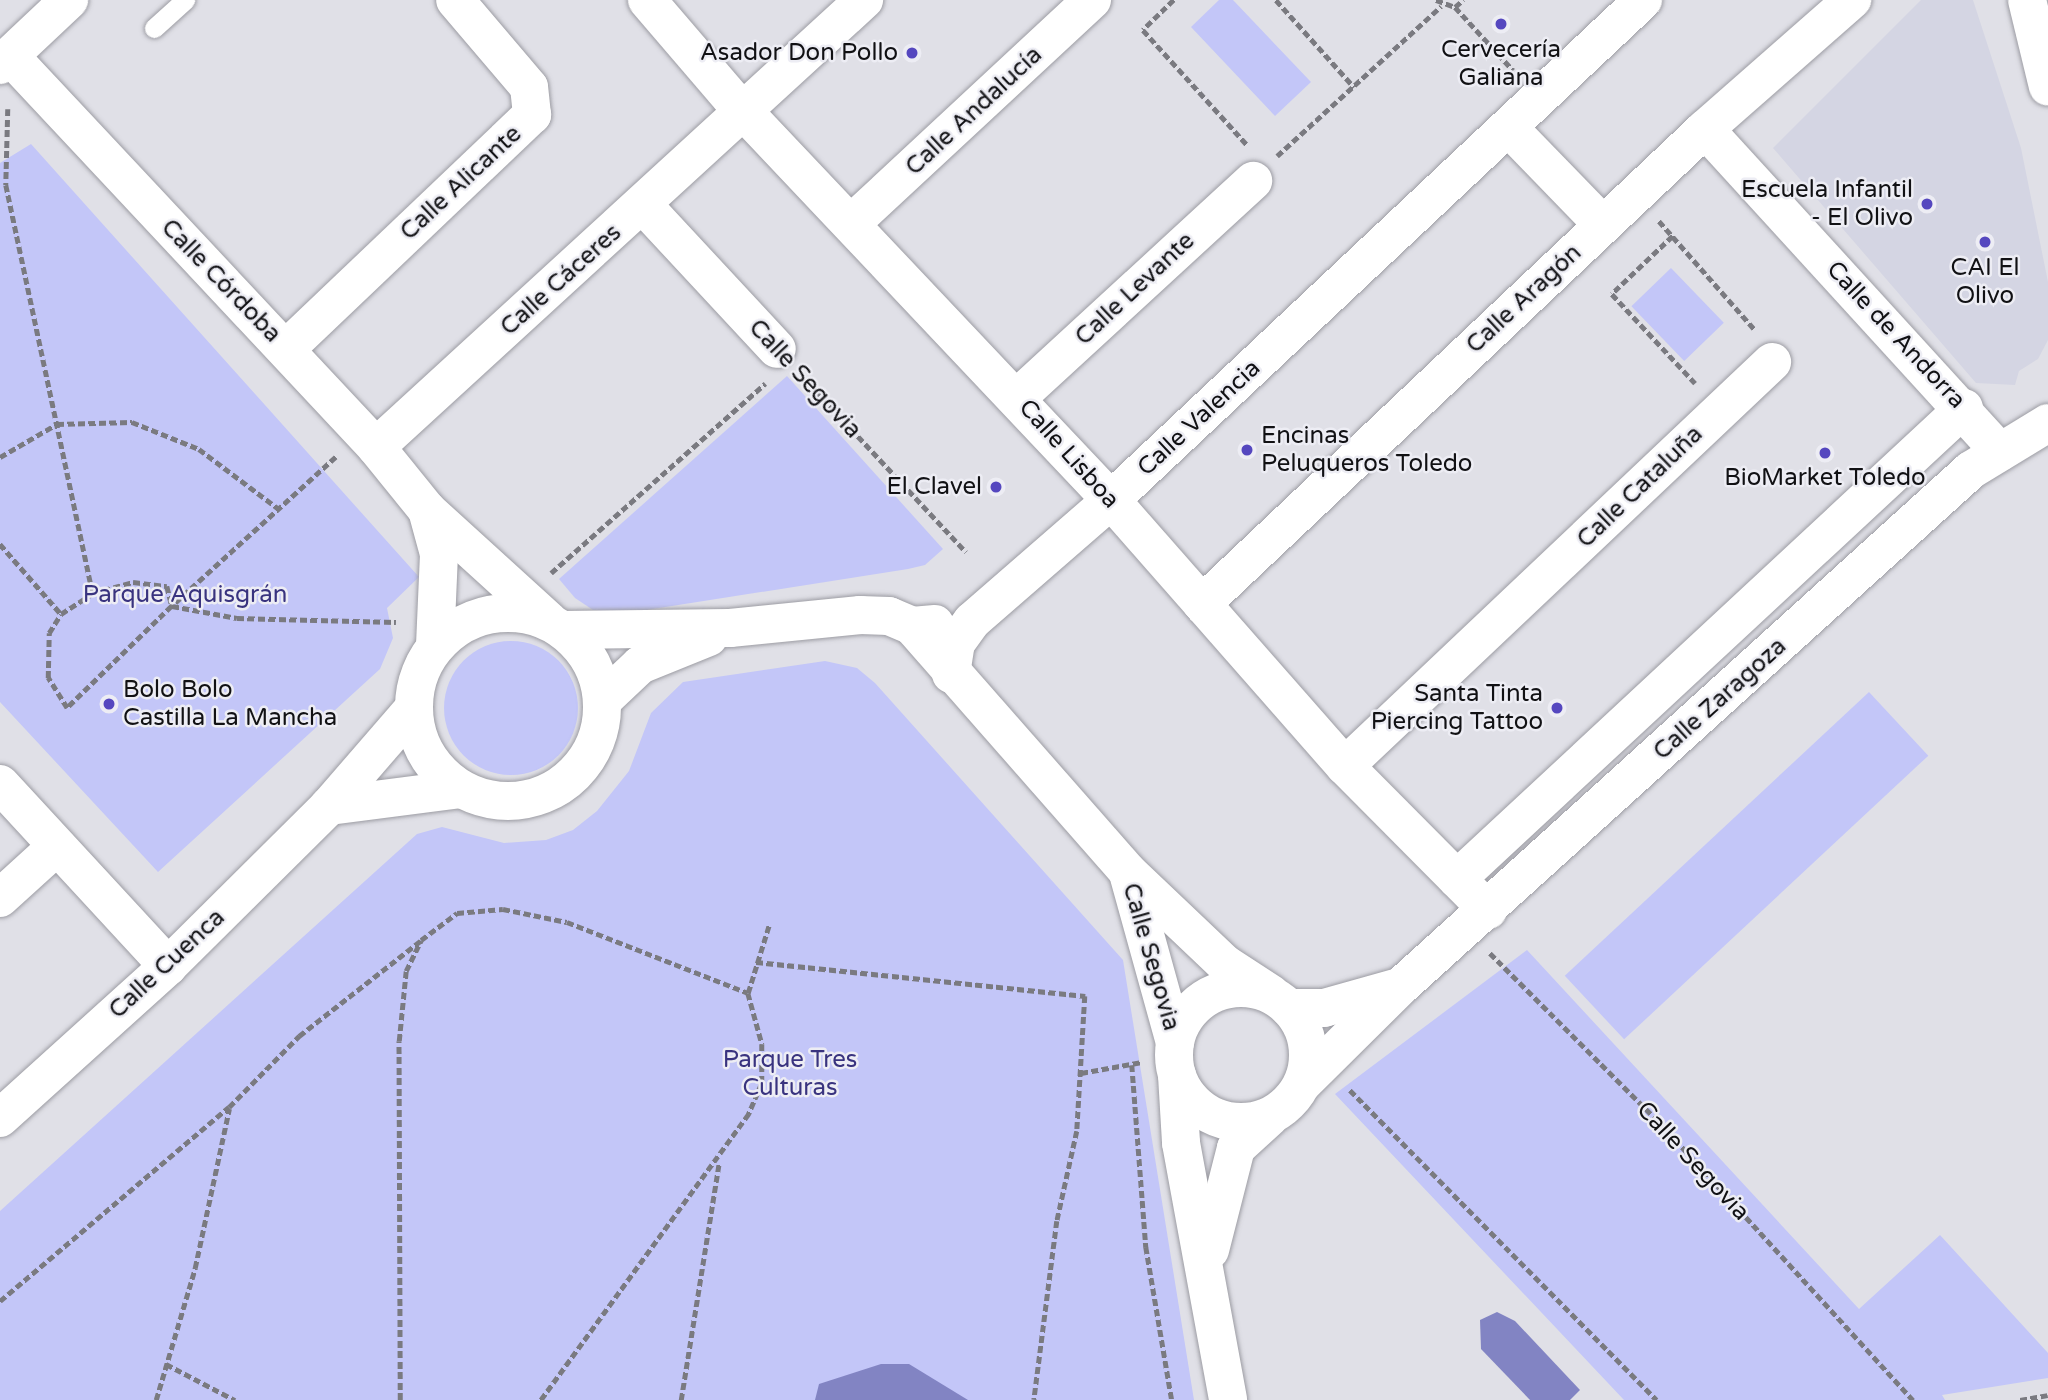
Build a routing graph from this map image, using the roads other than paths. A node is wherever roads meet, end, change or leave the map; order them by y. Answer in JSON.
{"nodes":[{"id":1,"x":69,"y":0,"type":"edge"},
{"id":2,"x":185,"y":0,"type":"edge"},
{"id":3,"x":455,"y":0,"type":"edge"},
{"id":4,"x":864,"y":0,"type":"edge"},
{"id":5,"x":1092,"y":0,"type":"edge"},
{"id":6,"x":1643,"y":0,"type":"edge"},
{"id":7,"x":1852,"y":0,"type":"edge"},
{"id":8,"x":2027,"y":0,"type":"edge"},
{"id":9,"x":652,"y":2,"type":"edge"},
{"id":10,"x":154,"y":28,"type":"dead end"},
{"id":11,"x":5,"y":60,"type":"edge"},
{"id":12,"x":2048,"y":87,"type":"edge"},
{"id":13,"x":745,"y":112,"type":"junction"},
{"id":14,"x":1509,"y":128,"type":"junction"},
{"id":15,"x":1705,"y":129,"type":"junction"},
{"id":16,"x":1259,"y":167,"type":"road end"},
{"id":17,"x":644,"y":206,"type":"junction"},
{"id":18,"x":854,"y":221,"type":"junction"},
{"id":19,"x":1603,"y":225,"type":"junction"},
{"id":20,"x":286,"y":349,"type":"junction"},
{"id":21,"x":783,"y":356,"type":"road end"},
{"id":22,"x":1772,"y":362,"type":"road end"},
{"id":23,"x":1017,"y":398,"type":"junction"},
{"id":24,"x":1964,"y":408,"type":"junction"},
{"id":25,"x":2048,"y":423,"type":"edge"},
{"id":26,"x":369,"y":440,"type":"junction"},
{"id":27,"x":2000,"y":452,"type":"junction"},
{"id":28,"x":1111,"y":500,"type":"junction"},
{"id":29,"x":427,"y":510,"type":"junction"},
{"id":30,"x":1202,"y":604,"type":"junction"},
{"id":31,"x":546,"y":617,"type":"junction"},
{"id":32,"x":972,"y":621,"type":"junction"},
{"id":33,"x":912,"y":626,"type":"junction"},
{"id":34,"x":730,"y":628,"type":"junction"},
{"id":35,"x":435,"y":644,"type":"junction"},
{"id":36,"x":951,"y":674,"type":"junction"},
{"id":37,"x":603,"y":700,"type":"junction"},
{"id":38,"x":413,"y":709,"type":"junction"},
{"id":39,"x":1345,"y":766,"type":"junction"},
{"id":40,"x":460,"y":789,"type":"junction"},
{"id":41,"x":2,"y":790,"type":"edge"},
{"id":42,"x":329,"y":806,"type":"junction"},
{"id":43,"x":56,"y":847,"type":"junction"},
{"id":44,"x":1126,"y":871,"type":"junction"},
{"id":45,"x":1457,"y":879,"type":"junction"},
{"id":46,"x":0,"y":898,"type":"edge"},
{"id":47,"x":1478,"y":920,"type":"junction"},
{"id":48,"x":168,"y":966,"type":"junction"},
{"id":49,"x":1400,"y":987,"type":"junction"},
{"id":50,"x":1280,"y":1001,"type":"junction"},
{"id":51,"x":1165,"y":1060,"type":"junction"},
{"id":52,"x":1303,"y":1083,"type":"junction"},
{"id":53,"x":1270,"y":1117,"type":"junction"},
{"id":54,"x":0,"y":1118,"type":"edge"},
{"id":55,"x":1207,"y":1269,"type":"junction"},
{"id":56,"x":1228,"y":1400,"type":"edge"}],
"edges":[{"from":1,"to":11,"type":"street"},
{"from":2,"to":10,"type":"lane"},
{"from":3,"to":20,"type":"street","name":"Calle Alicante"},
{"from":4,"to":13,"type":"street","name":"Calle Cáceres"},
{"from":5,"to":18,"type":"street","name":"Calle Andalucía"},
{"from":6,"to":14,"type":"street","name":"Calle Valencia"},
{"from":7,"to":15,"type":"street","name":"Calle Aragón"},
{"from":8,"to":12,"type":"street"},
{"from":9,"to":13,"type":"street","name":"Calle Lisboa"},
{"from":11,"to":20,"type":"street","name":"Calle Córdoba"},
{"from":13,"to":17,"type":"street","name":"Calle Cáceres"},
{"from":13,"to":18,"type":"street","name":"Calle Lisboa"},
{"from":14,"to":19,"type":"street"},
{"from":14,"to":28,"type":"street","name":"Calle Valencia"},
{"from":15,"to":19,"type":"street","name":"Calle Aragón"},
{"from":15,"to":24,"type":"street","name":"Calle de Andorra"},
{"from":16,"to":23,"type":"street","name":"Calle Levante"},
{"from":17,"to":21,"type":"street","name":"Calle Segovia"},
{"from":17,"to":26,"type":"street","name":"Calle Cáceres"},
{"from":18,"to":23,"type":"street","name":"Calle Lisboa"},
{"from":19,"to":30,"type":"street","name":"Calle Aragón"},
{"from":20,"to":26,"type":"street","name":"Calle Córdoba"},
{"from":22,"to":39,"type":"street","name":"Calle Cataluña"},
{"from":23,"to":28,"type":"street","name":"Calle Lisboa"},
{"from":24,"to":27,"type":"street","name":"Calle de Andorra"},
{"from":24,"to":45,"type":"street","name":"Calle Zaragoza"},
{"from":25,"to":27,"type":"street","name":"Calle Zaragoza"},
{"from":26,"to":29,"type":"street","name":"Calle Córdoba"},
{"from":27,"to":47,"type":"street","name":"Calle Zaragoza"},
{"from":28,"to":30,"type":"street","name":"Calle Lisboa"},
{"from":28,"to":32,"type":"street","name":"Calle Valencia"},
{"from":29,"to":31,"type":"street","name":"Calle Córdoba"},
{"from":29,"to":35,"type":"street","name":"Calle Córdoba"},
{"from":30,"to":39,"type":"street","name":"Calle Lisboa"},
{"from":31,"to":34,"type":"street"},
{"from":31,"to":35,"type":"street"},
{"from":31,"to":37,"type":"street"},
{"from":32,"to":33,"type":"street"},
{"from":32,"to":36,"type":"street"},
{"from":33,"to":34,"type":"street"},
{"from":33,"to":36,"type":"street","name":"Calle Segovia"},
{"from":34,"to":37,"type":"street"},
{"from":35,"to":38,"type":"street"},
{"from":36,"to":44,"type":"street","name":"Calle Segovia"},
{"from":37,"to":40,"type":"street"},
{"from":38,"to":40,"type":"street"},
{"from":38,"to":42,"type":"street","name":"Calle Cuenca"},
{"from":39,"to":45,"type":"street","name":"Calle Lisboa"},
{"from":40,"to":42,"type":"street"},
{"from":41,"to":43,"type":"street"},
{"from":42,"to":48,"type":"street","name":"Calle Cuenca"},
{"from":43,"to":46,"type":"street"},
{"from":43,"to":48,"type":"street"},
{"from":44,"to":50,"type":"street","name":"Calle Segovia"},
{"from":44,"to":51,"type":"street","name":"Calle Segovia"},
{"from":45,"to":47,"type":"street","name":"Calle Lisboa"},
{"from":47,"to":49,"type":"street","name":"Calle Zaragoza"},
{"from":48,"to":54,"type":"street","name":"Calle Cuenca"},
{"from":49,"to":50,"type":"street","name":"Calle Zaragoza"},
{"from":49,"to":52,"type":"street","name":"Calle Zaragoza"},
{"from":50,"to":51,"type":"street"},
{"from":50,"to":52,"type":"street"},
{"from":51,"to":53,"type":"street"},
{"from":51,"to":55,"type":"street"},
{"from":52,"to":53,"type":"street"},
{"from":53,"to":55,"type":"street"},
{"from":55,"to":56,"type":"street"}]}
